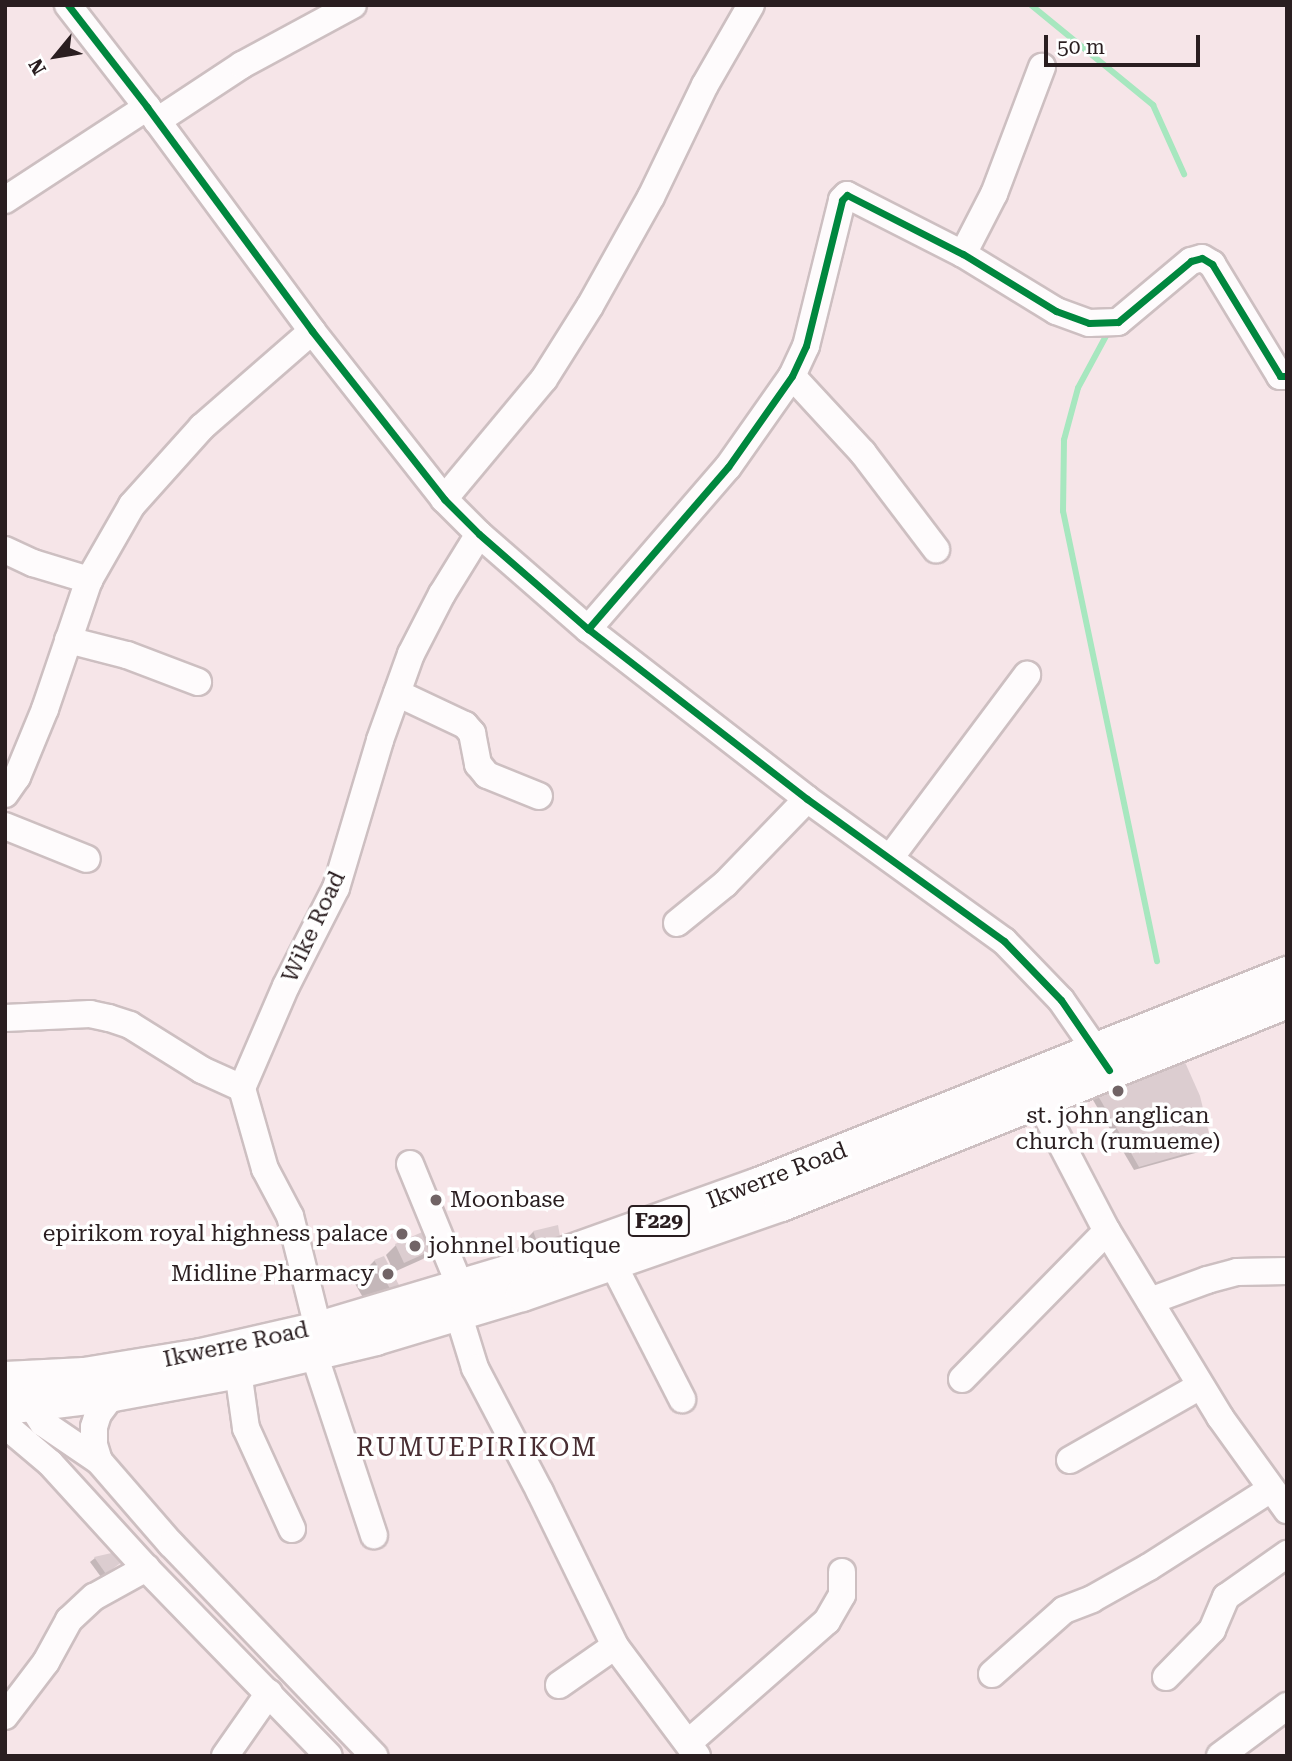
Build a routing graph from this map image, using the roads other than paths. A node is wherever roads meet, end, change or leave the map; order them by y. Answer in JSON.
{"nodes":[{"id":1,"x":68,"y":5,"type":"edge"},
{"id":2,"x":352,"y":5,"type":"edge"},
{"id":3,"x":751,"y":5,"type":"edge"},
{"id":4,"x":1042,"y":67,"type":"dead end"},
{"id":5,"x":152,"y":114,"type":"junction"},
{"id":6,"x":5,"y":200,"type":"edge"},
{"id":7,"x":962,"y":254,"type":"junction"},
{"id":8,"x":312,"y":331,"type":"junction"},
{"id":9,"x":792,"y":376,"type":"junction"},
{"id":10,"x":1287,"y":376,"type":"edge"},
{"id":11,"x":444,"y":499,"type":"junction"},
{"id":12,"x":479,"y":534,"type":"junction"},
{"id":13,"x":936,"y":549,"type":"dead end"},
{"id":14,"x":5,"y":550,"type":"edge"},
{"id":15,"x":89,"y":580,"type":"junction"},
{"id":16,"x":588,"y":629,"type":"junction"},
{"id":17,"x":68,"y":640,"type":"junction"},
{"id":18,"x":1027,"y":675,"type":"dead end"},
{"id":19,"x":198,"y":682,"type":"dead end"},
{"id":20,"x":397,"y":693,"type":"junction"},
{"id":21,"x":9,"y":781,"type":"edge"},
{"id":22,"x":539,"y":796,"type":"dead end"},
{"id":23,"x":807,"y":799,"type":"junction"},
{"id":24,"x":5,"y":826,"type":"edge"},
{"id":25,"x":890,"y":858,"type":"junction"},
{"id":26,"x":87,"y":859,"type":"dead end"},
{"id":27,"x":677,"y":923,"type":"dead end"},
{"id":28,"x":1287,"y":973,"type":"edge"},
{"id":29,"x":1287,"y":1001,"type":"edge"},
{"id":30,"x":5,"y":1018,"type":"edge"},
{"id":31,"x":1103,"y":1060,"type":"junction"},
{"id":32,"x":242,"y":1088,"type":"junction"},
{"id":33,"x":1032,"y":1088,"type":"junction"},
{"id":34,"x":410,"y":1164,"type":"dead end"},
{"id":35,"x":1107,"y":1231,"type":"junction"},
{"id":36,"x":613,"y":1264,"type":"junction"},
{"id":37,"x":1287,"y":1271,"type":"edge"},
{"id":38,"x":459,"y":1300,"type":"junction"},
{"id":39,"x":1150,"y":1301,"type":"junction"},
{"id":40,"x":316,"y":1341,"type":"junction"},
{"id":41,"x":238,"y":1371,"type":"junction"},
{"id":42,"x":84,"y":1374,"type":"junction"},
{"id":43,"x":962,"y":1379,"type":"dead end"},
{"id":44,"x":1200,"y":1386,"type":"junction"},
{"id":45,"x":113,"y":1394,"type":"junction"},
{"id":46,"x":682,"y":1399,"type":"dead end"},
{"id":47,"x":22,"y":1403,"type":"edge"},
{"id":48,"x":1070,"y":1460,"type":"dead end"},
{"id":49,"x":99,"y":1461,"type":"junction"},
{"id":50,"x":50,"y":1462,"type":"junction"},
{"id":51,"x":1270,"y":1489,"type":"junction"},
{"id":52,"x":1287,"y":1510,"type":"edge"},
{"id":53,"x":292,"y":1529,"type":"dead end"},
{"id":54,"x":374,"y":1535,"type":"dead end"},
{"id":55,"x":1287,"y":1554,"type":"edge"},
{"id":56,"x":146,"y":1568,"type":"junction"},
{"id":57,"x":842,"y":1572,"type":"dead end"},
{"id":58,"x":615,"y":1646,"type":"junction"},
{"id":59,"x":992,"y":1674,"type":"dead end"},
{"id":60,"x":1166,"y":1677,"type":"dead end"},
{"id":61,"x":559,"y":1685,"type":"dead end"},
{"id":62,"x":269,"y":1693,"type":"junction"},
{"id":63,"x":1287,"y":1706,"type":"edge"},
{"id":64,"x":5,"y":1716,"type":"edge"},
{"id":65,"x":693,"y":1750,"type":"edge"},
{"id":66,"x":226,"y":1756,"type":"edge"},
{"id":67,"x":329,"y":1756,"type":"edge"},
{"id":68,"x":374,"y":1756,"type":"edge"},
{"id":69,"x":1220,"y":1756,"type":"edge"}],
"edges":[{"from":1,"to":5,"type":"street"},
{"from":2,"to":5,"type":"street"},
{"from":3,"to":11,"type":"street"},
{"from":4,"to":7,"type":"street"},
{"from":5,"to":6,"type":"street"},
{"from":5,"to":8,"type":"street"},
{"from":7,"to":9,"type":"street"},
{"from":7,"to":10,"type":"street"},
{"from":8,"to":11,"type":"street"},
{"from":8,"to":15,"type":"street"},
{"from":9,"to":13,"type":"street"},
{"from":9,"to":16,"type":"street"},
{"from":11,"to":12,"type":"street"},
{"from":12,"to":16,"type":"street"},
{"from":12,"to":20,"type":"street","name":"Wike Road"},
{"from":14,"to":15,"type":"street"},
{"from":15,"to":17,"type":"street"},
{"from":16,"to":23,"type":"street"},
{"from":17,"to":19,"type":"street"},
{"from":17,"to":21,"type":"street"},
{"from":18,"to":25,"type":"street"},
{"from":20,"to":22,"type":"street"},
{"from":20,"to":32,"type":"street","name":"Wike Road"},
{"from":23,"to":25,"type":"street"},
{"from":23,"to":27,"type":"street"},
{"from":24,"to":26,"type":"street"},
{"from":25,"to":31,"type":"street"},
{"from":28,"to":31,"type":"main road","name":"Ikwerre Road","number":"F229"},
{"from":29,"to":31,"type":"main road","name":"Ikwerre Road","number":"F229"},
{"from":30,"to":32,"type":"street"},
{"from":31,"to":33,"type":"main road","name":"Ikwerre Road","number":"F229"},
{"from":32,"to":40,"type":"street"},
{"from":33,"to":35,"type":"street"},
{"from":33,"to":36,"type":"main road","name":"Ikwerre Road","number":"F229"},
{"from":33,"to":38,"type":"main road","name":"Ikwerre Road","number":"F229"},
{"from":34,"to":38,"type":"street"},
{"from":35,"to":39,"type":"street"},
{"from":35,"to":43,"type":"street"},
{"from":36,"to":38,"type":"main road","name":"Ikwerre Road","number":"F229"},
{"from":36,"to":46,"type":"street"},
{"from":37,"to":39,"type":"street"},
{"from":38,"to":40,"type":"main road","name":"Ikwerre Road","number":"F229"},
{"from":38,"to":58,"type":"street"},
{"from":39,"to":44,"type":"street"},
{"from":40,"to":41,"type":"main road","name":"Ikwerre Road","number":"F229"},
{"from":40,"to":42,"type":"main road","name":"Ikwerre Road","number":"F229"},
{"from":40,"to":54,"type":"street"},
{"from":41,"to":45,"type":"main road","name":"Ikwerre Road","number":"F229"},
{"from":41,"to":53,"type":"street"},
{"from":42,"to":47,"type":"main road","name":"Ikwerre Road","number":"F229"},
{"from":42,"to":47,"type":"street"},
{"from":44,"to":48,"type":"street"},
{"from":44,"to":51,"type":"street"},
{"from":45,"to":47,"type":"main road","name":"Ikwerre Road","number":"F229"},
{"from":45,"to":49,"type":"street"},
{"from":47,"to":49,"type":"street"},
{"from":47,"to":50,"type":"street"},
{"from":47,"to":50,"type":"street"},
{"from":49,"to":68,"type":"street"},
{"from":50,"to":56,"type":"street"},
{"from":51,"to":52,"type":"street"},
{"from":51,"to":59,"type":"street"},
{"from":55,"to":60,"type":"street"},
{"from":56,"to":62,"type":"street"},
{"from":56,"to":64,"type":"street"},
{"from":57,"to":65,"type":"street"},
{"from":58,"to":61,"type":"street"},
{"from":58,"to":65,"type":"street"},
{"from":62,"to":66,"type":"street"},
{"from":62,"to":67,"type":"street"},
{"from":63,"to":69,"type":"street"}]}
